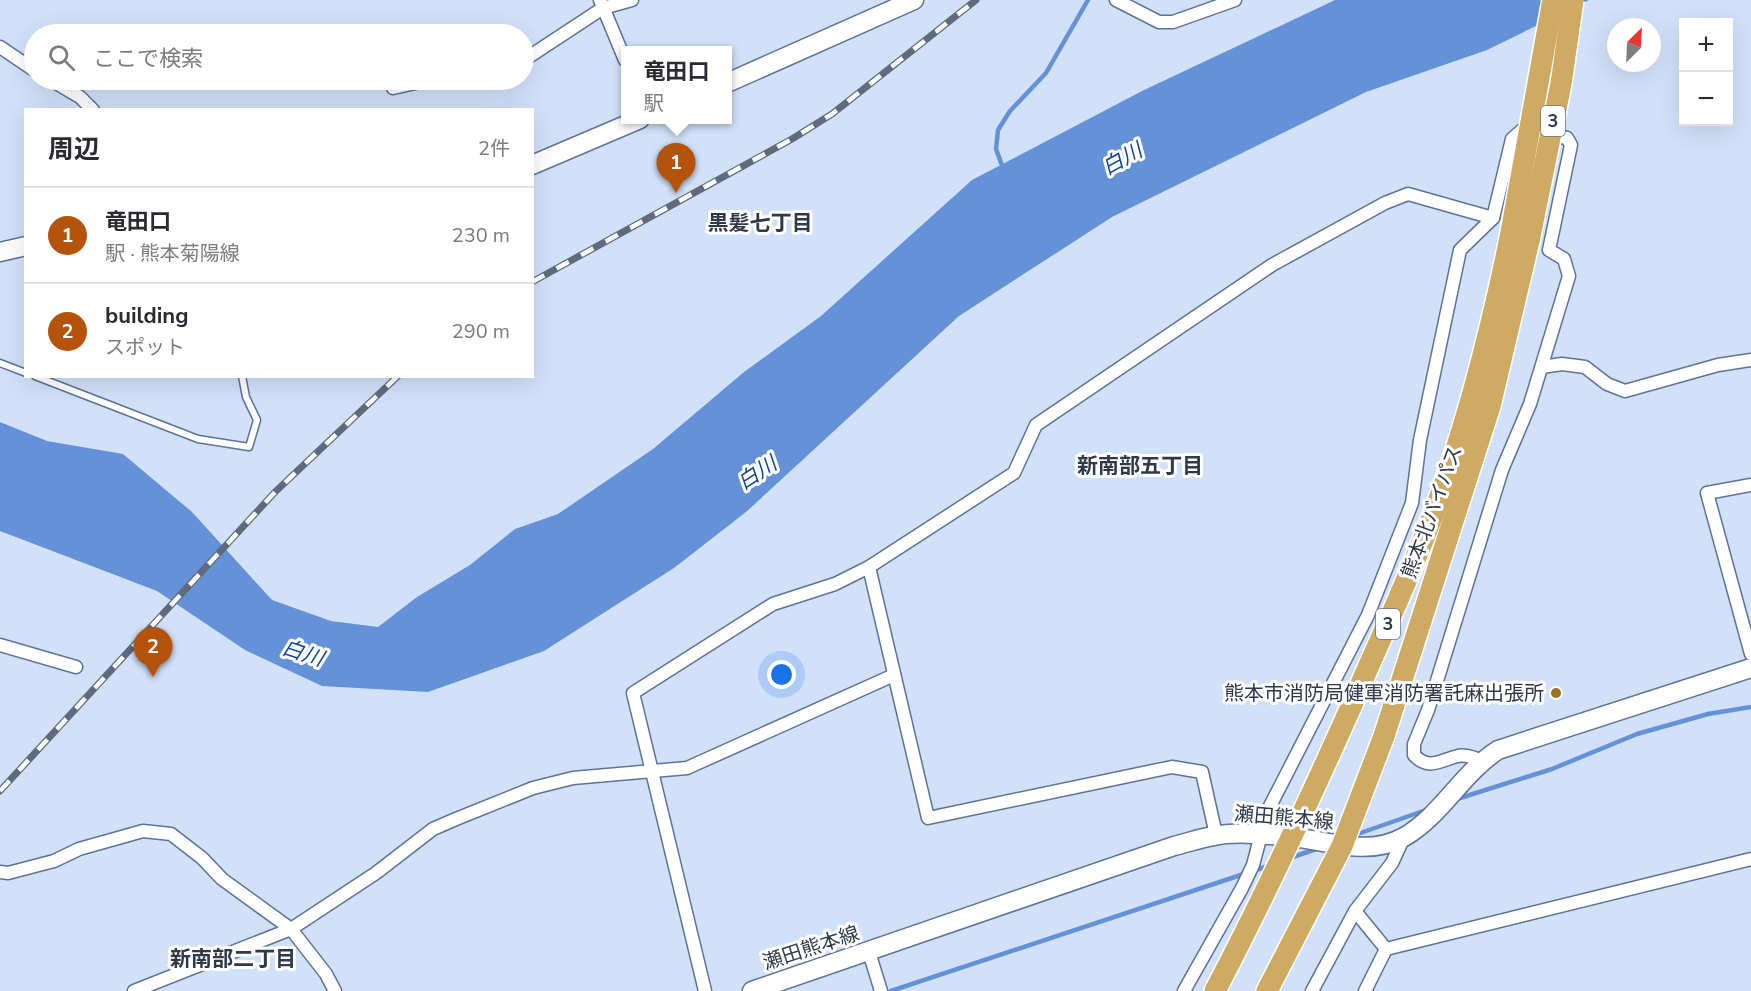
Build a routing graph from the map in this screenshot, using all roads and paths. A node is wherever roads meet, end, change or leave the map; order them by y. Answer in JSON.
{"nodes":[{"id":1,"x":632,"y":0,"type":"edge"},
{"id":2,"x":914,"y":0,"type":"edge"},
{"id":3,"x":1116,"y":0,"type":"edge"},
{"id":4,"x":1235,"y":0,"type":"edge"},
{"id":5,"x":1553,"y":0,"type":"edge"},
{"id":6,"x":1573,"y":0,"type":"edge"},
{"id":7,"x":602,"y":4,"type":"edge"},
{"id":8,"x":0,"y":47,"type":"edge"},
{"id":9,"x":621,"y":50,"type":"edge"},
{"id":10,"x":534,"y":53,"type":"edge"},
{"id":11,"x":24,"y":63,"type":"edge"},
{"id":12,"x":732,"y":80,"type":"edge"},
{"id":13,"x":69,"y":90,"type":"edge"},
{"id":14,"x":91,"y":108,"type":"edge"},
{"id":15,"x":630,"y":124,"type":"edge"},
{"id":16,"x":534,"y":164,"type":"edge"},
{"id":17,"x":1493,"y":218,"type":"junction"},
{"id":18,"x":1520,"y":239,"type":"junction"},
{"id":19,"x":24,"y":246,"type":"edge"},
{"id":20,"x":0,"y":252,"type":"edge"},
{"id":21,"x":1751,"y":360,"type":"edge"},
{"id":22,"x":0,"y":363,"type":"edge"},
{"id":23,"x":1542,"y":367,"type":"junction"},
{"id":24,"x":24,"y":372,"type":"edge"},
{"id":25,"x":40,"y":378,"type":"edge"},
{"id":26,"x":242,"y":378,"type":"edge"},
{"id":27,"x":1751,"y":485,"type":"edge"},
{"id":28,"x":869,"y":567,"type":"junction"},
{"id":29,"x":0,"y":645,"type":"edge"},
{"id":30,"x":1751,"y":654,"type":"edge"},
{"id":31,"x":76,"y":667,"type":"dead end"},
{"id":32,"x":1751,"y":668,"type":"edge"},
{"id":33,"x":894,"y":675,"type":"junction"},
{"id":34,"x":1481,"y":760,"type":"junction"},
{"id":35,"x":653,"y":771,"type":"junction"},
{"id":36,"x":1216,"y":835,"type":"junction"},
{"id":37,"x":1261,"y":836,"type":"junction"},
{"id":38,"x":1293,"y":837,"type":"junction"},
{"id":39,"x":1404,"y":837,"type":"junction"},
{"id":40,"x":1342,"y":846,"type":"junction"},
{"id":41,"x":1751,"y":859,"type":"edge"},
{"id":42,"x":0,"y":872,"type":"edge"},
{"id":43,"x":1355,"y":911,"type":"junction"},
{"id":44,"x":291,"y":929,"type":"junction"},
{"id":45,"x":1386,"y":949,"type":"junction"},
{"id":46,"x":869,"y":952,"type":"junction"},
{"id":47,"x":134,"y":991,"type":"edge"},
{"id":48,"x":335,"y":991,"type":"edge"},
{"id":49,"x":705,"y":991,"type":"edge"},
{"id":50,"x":752,"y":991,"type":"edge"},
{"id":51,"x":881,"y":991,"type":"edge"},
{"id":52,"x":1184,"y":991,"type":"edge"},
{"id":53,"x":1215,"y":991,"type":"edge"},
{"id":54,"x":1267,"y":991,"type":"edge"},
{"id":55,"x":1312,"y":991,"type":"edge"},
{"id":56,"x":1365,"y":991,"type":"edge"}],
"edges":[{"from":1,"to":7,"type":"street"},
{"from":2,"to":12,"type":"main road"},
{"from":3,"to":4,"type":"street"},
{"from":5,"to":18,"type":"highway","name":"熊本北バイパス","number":"3","bridge":true},
{"from":6,"to":18,"type":"highway","name":"熊本北バイパス","number":"3","bridge":true},
{"from":7,"to":9,"type":"street"},
{"from":7,"to":10,"type":"street"},
{"from":8,"to":11,"type":"street"},
{"from":13,"to":14,"type":"street"},
{"from":15,"to":16,"type":"main road"},
{"from":17,"to":23,"type":"street"},
{"from":17,"to":28,"type":"street"},
{"from":17,"to":37,"type":"street"},
{"from":18,"to":38,"type":"highway","name":"熊本北バイパス","number":"3"},
{"from":18,"to":40,"type":"highway","name":"熊本北バイパス","number":"3"},
{"from":19,"to":20,"type":"main road"},
{"from":21,"to":23,"type":"street"},
{"from":22,"to":24,"type":"lane"},
{"from":23,"to":34,"type":"street"},
{"from":25,"to":26,"type":"lane"},
{"from":27,"to":30,"type":"street"},
{"from":28,"to":33,"type":"street"},
{"from":28,"to":35,"type":"street"},
{"from":29,"to":31,"type":"street"},
{"from":32,"to":34,"type":"main road","name":"瀬田熊本線"},
{"from":33,"to":35,"type":"street"},
{"from":33,"to":36,"type":"street"},
{"from":34,"to":39,"type":"main road","name":"瀬田熊本線"},
{"from":35,"to":44,"type":"street"},
{"from":35,"to":49,"type":"street"},
{"from":36,"to":37,"type":"main road","name":"瀬田熊本線"},
{"from":36,"to":46,"type":"main road","name":"瀬田熊本線"},
{"from":37,"to":38,"type":"main road","name":"瀬田熊本線"},
{"from":37,"to":52,"type":"street"},
{"from":38,"to":40,"type":"main road","name":"瀬田熊本線"},
{"from":38,"to":53,"type":"highway","name":"熊本北バイパス","number":"3"},
{"from":39,"to":40,"type":"main road","name":"瀬田熊本線"},
{"from":39,"to":43,"type":"street"},
{"from":40,"to":54,"type":"highway","name":"熊本北バイパス","number":"3"},
{"from":41,"to":45,"type":"street"},
{"from":42,"to":44,"type":"street"},
{"from":43,"to":45,"type":"street"},
{"from":43,"to":55,"type":"street"},
{"from":44,"to":47,"type":"street"},
{"from":44,"to":48,"type":"street"},
{"from":45,"to":56,"type":"street"},
{"from":46,"to":50,"type":"main road","name":"瀬田熊本線"},
{"from":46,"to":51,"type":"street"}]}
